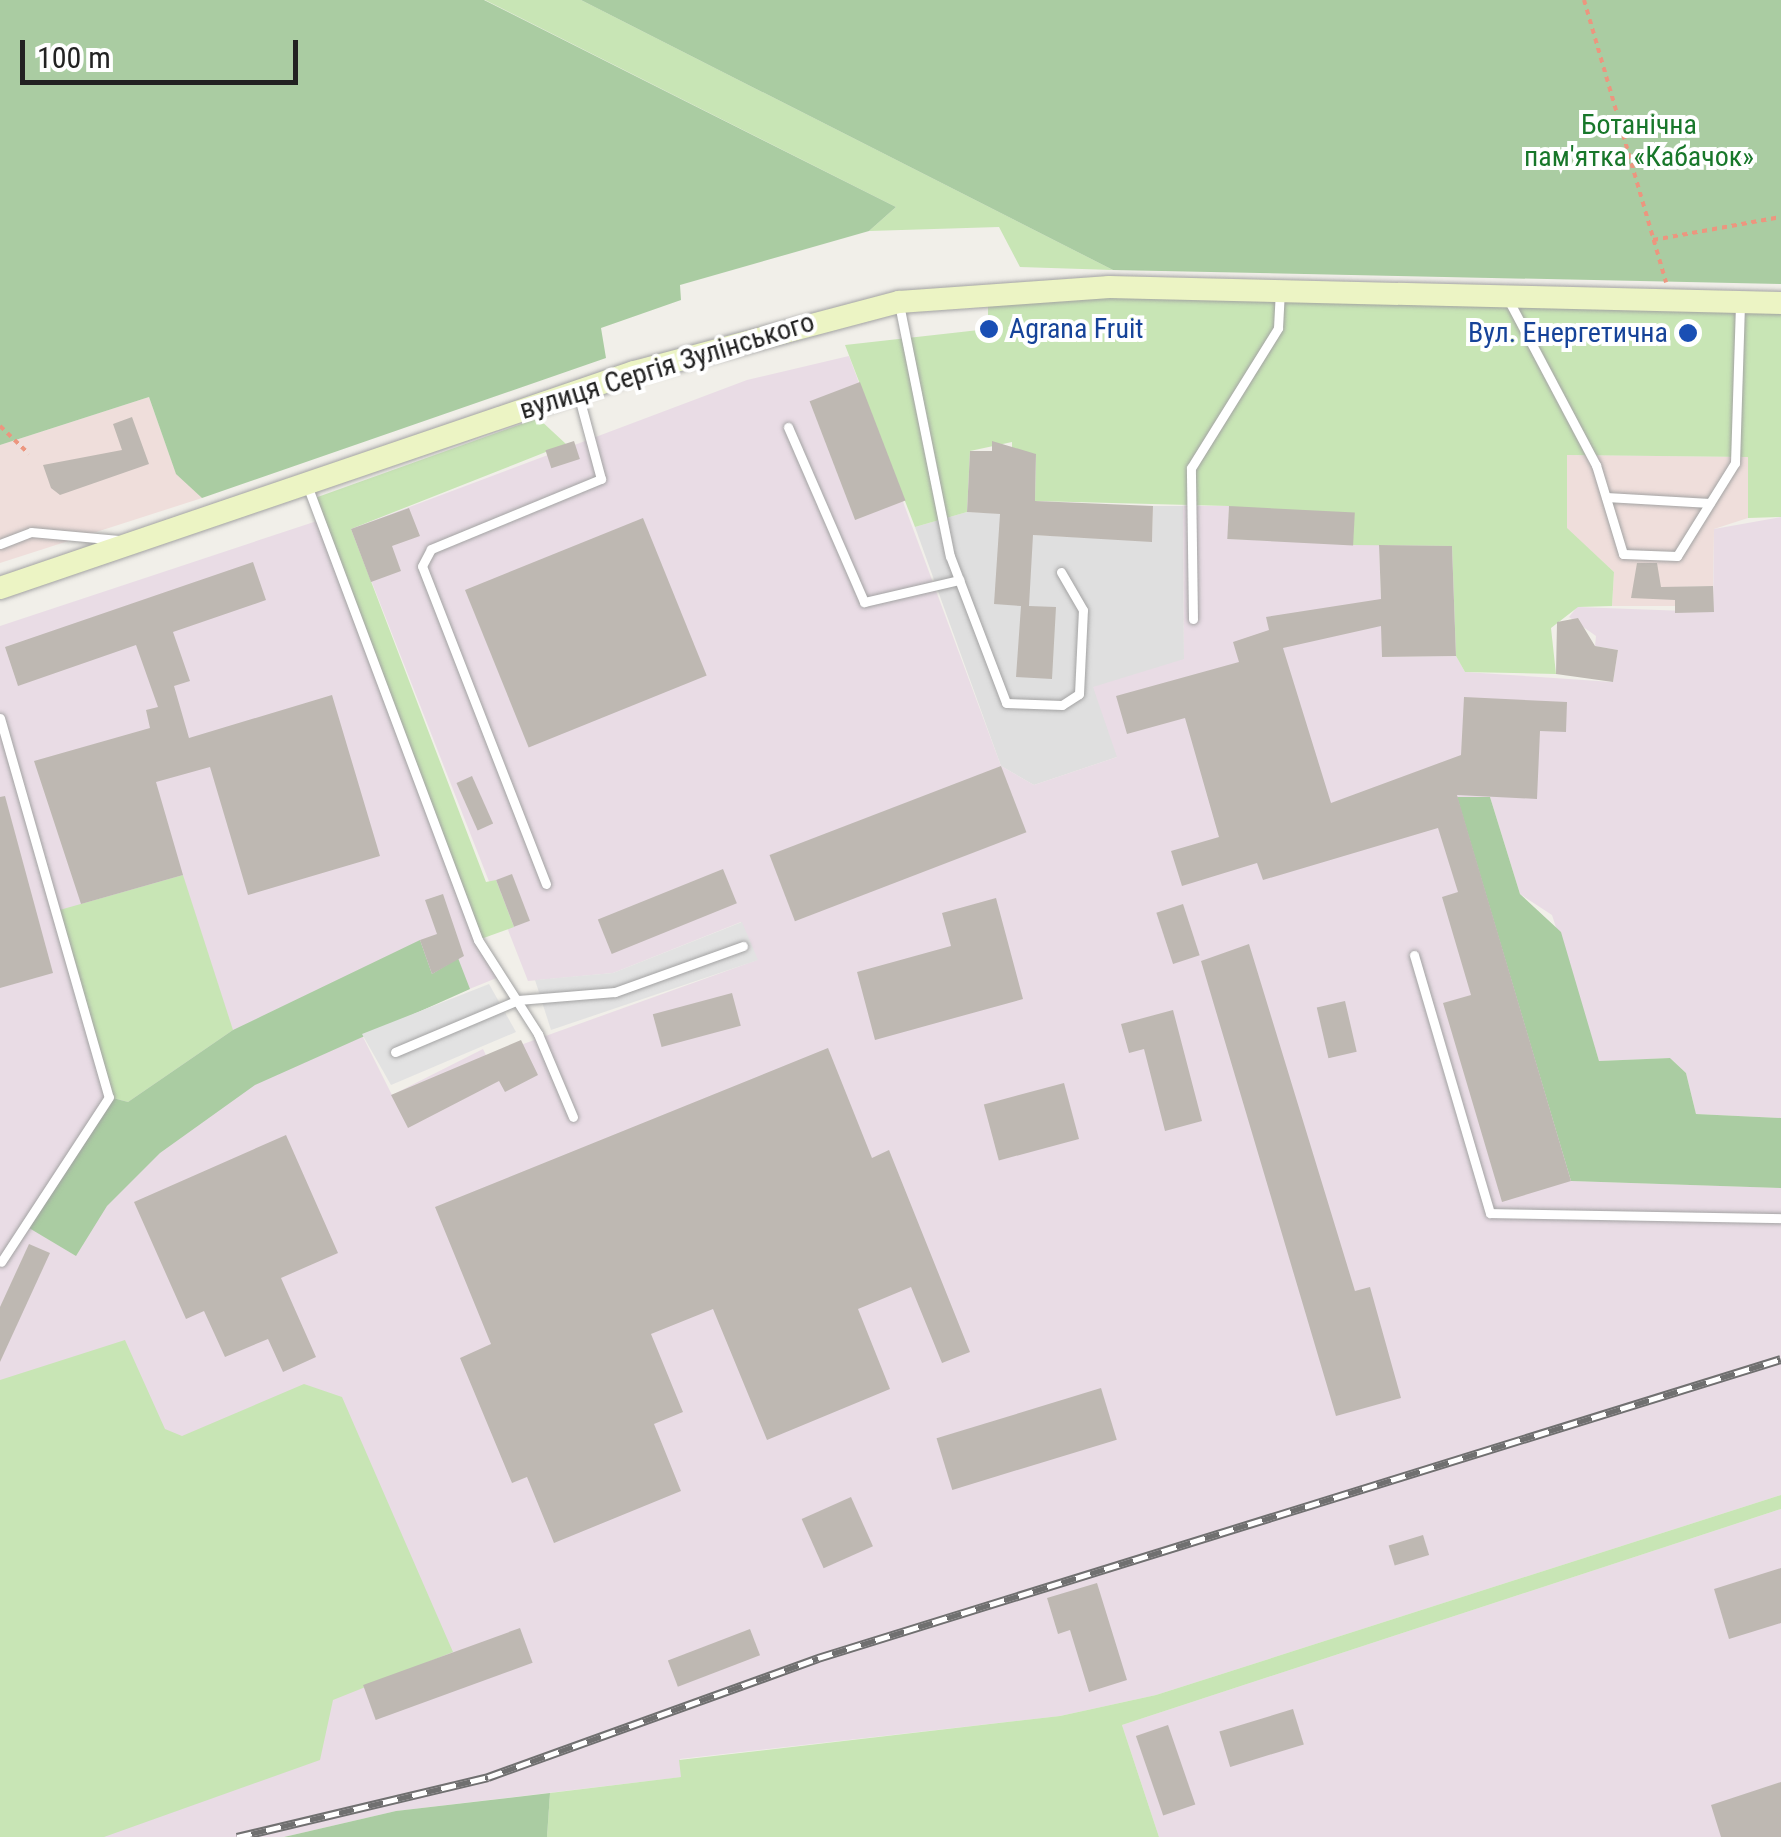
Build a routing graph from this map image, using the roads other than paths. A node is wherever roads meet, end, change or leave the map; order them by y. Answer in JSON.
{"nodes":[{"id":1,"x":1281,"y":290,"type":"junction"},
{"id":2,"x":1507,"y":296,"type":"junction"},
{"id":3,"x":899,"y":302,"type":"junction"},
{"id":4,"x":1740,"y":303,"type":"junction"},
{"id":5,"x":1781,"y":303,"type":"edge"},
{"id":6,"x":577,"y":392,"type":"junction"},
{"id":7,"x":788,"y":428,"type":"dead end"},
{"id":8,"x":306,"y":485,"type":"junction"},
{"id":9,"x":1606,"y":498,"type":"junction"},
{"id":10,"x":1710,"y":503,"type":"junction"},
{"id":11,"x":142,"y":542,"type":"junction"},
{"id":12,"x":0,"y":544,"type":"edge"},
{"id":13,"x":1062,"y":572,"type":"dead end"},
{"id":14,"x":959,"y":580,"type":"junction"},
{"id":15,"x":0,"y":588,"type":"edge"},
{"id":16,"x":1193,"y":619,"type":"dead end"},
{"id":17,"x":0,"y":718,"type":"edge"},
{"id":18,"x":546,"y":884,"type":"dead end"},
{"id":19,"x":742,"y":946,"type":"dead end"},
{"id":20,"x":1414,"y":955,"type":"dead end"},
{"id":21,"x":518,"y":1000,"type":"junction"},
{"id":22,"x":395,"y":1052,"type":"dead end"},
{"id":23,"x":573,"y":1117,"type":"dead end"},
{"id":24,"x":1781,"y":1218,"type":"edge"},
{"id":25,"x":0,"y":1262,"type":"edge"}],
"edges":[{"from":1,"to":2,"type":"street","name":"вулиця Сергія Зулінського"},
{"from":1,"to":3,"type":"street","name":"вулиця Сергія Зулінського"},
{"from":1,"to":16,"type":"lane"},
{"from":2,"to":4,"type":"street","name":"вулиця Сергія Зулінського"},
{"from":2,"to":9,"type":"lane"},
{"from":3,"to":6,"type":"street","name":"вулиця Сергія Зулінського"},
{"from":3,"to":14,"type":"lane"},
{"from":4,"to":5,"type":"street","name":"вулиця Сергія Зулінського"},
{"from":4,"to":10,"type":"lane"},
{"from":6,"to":8,"type":"street","name":"вулиця Сергія Зулінського"},
{"from":6,"to":18,"type":"lane"},
{"from":7,"to":14,"type":"lane"},
{"from":8,"to":11,"type":"street","name":"вулиця Сергія Зулінського"},
{"from":8,"to":21,"type":"lane"},
{"from":9,"to":10,"type":"lane"},
{"from":9,"to":10,"type":"lane"},
{"from":11,"to":12,"type":"lane"},
{"from":11,"to":15,"type":"street","name":"вулиця Сергія Зулінського"},
{"from":13,"to":14,"type":"lane"},
{"from":17,"to":25,"type":"lane"},
{"from":19,"to":21,"type":"lane"},
{"from":20,"to":24,"type":"lane"},
{"from":21,"to":22,"type":"lane"},
{"from":21,"to":23,"type":"lane"}]}
